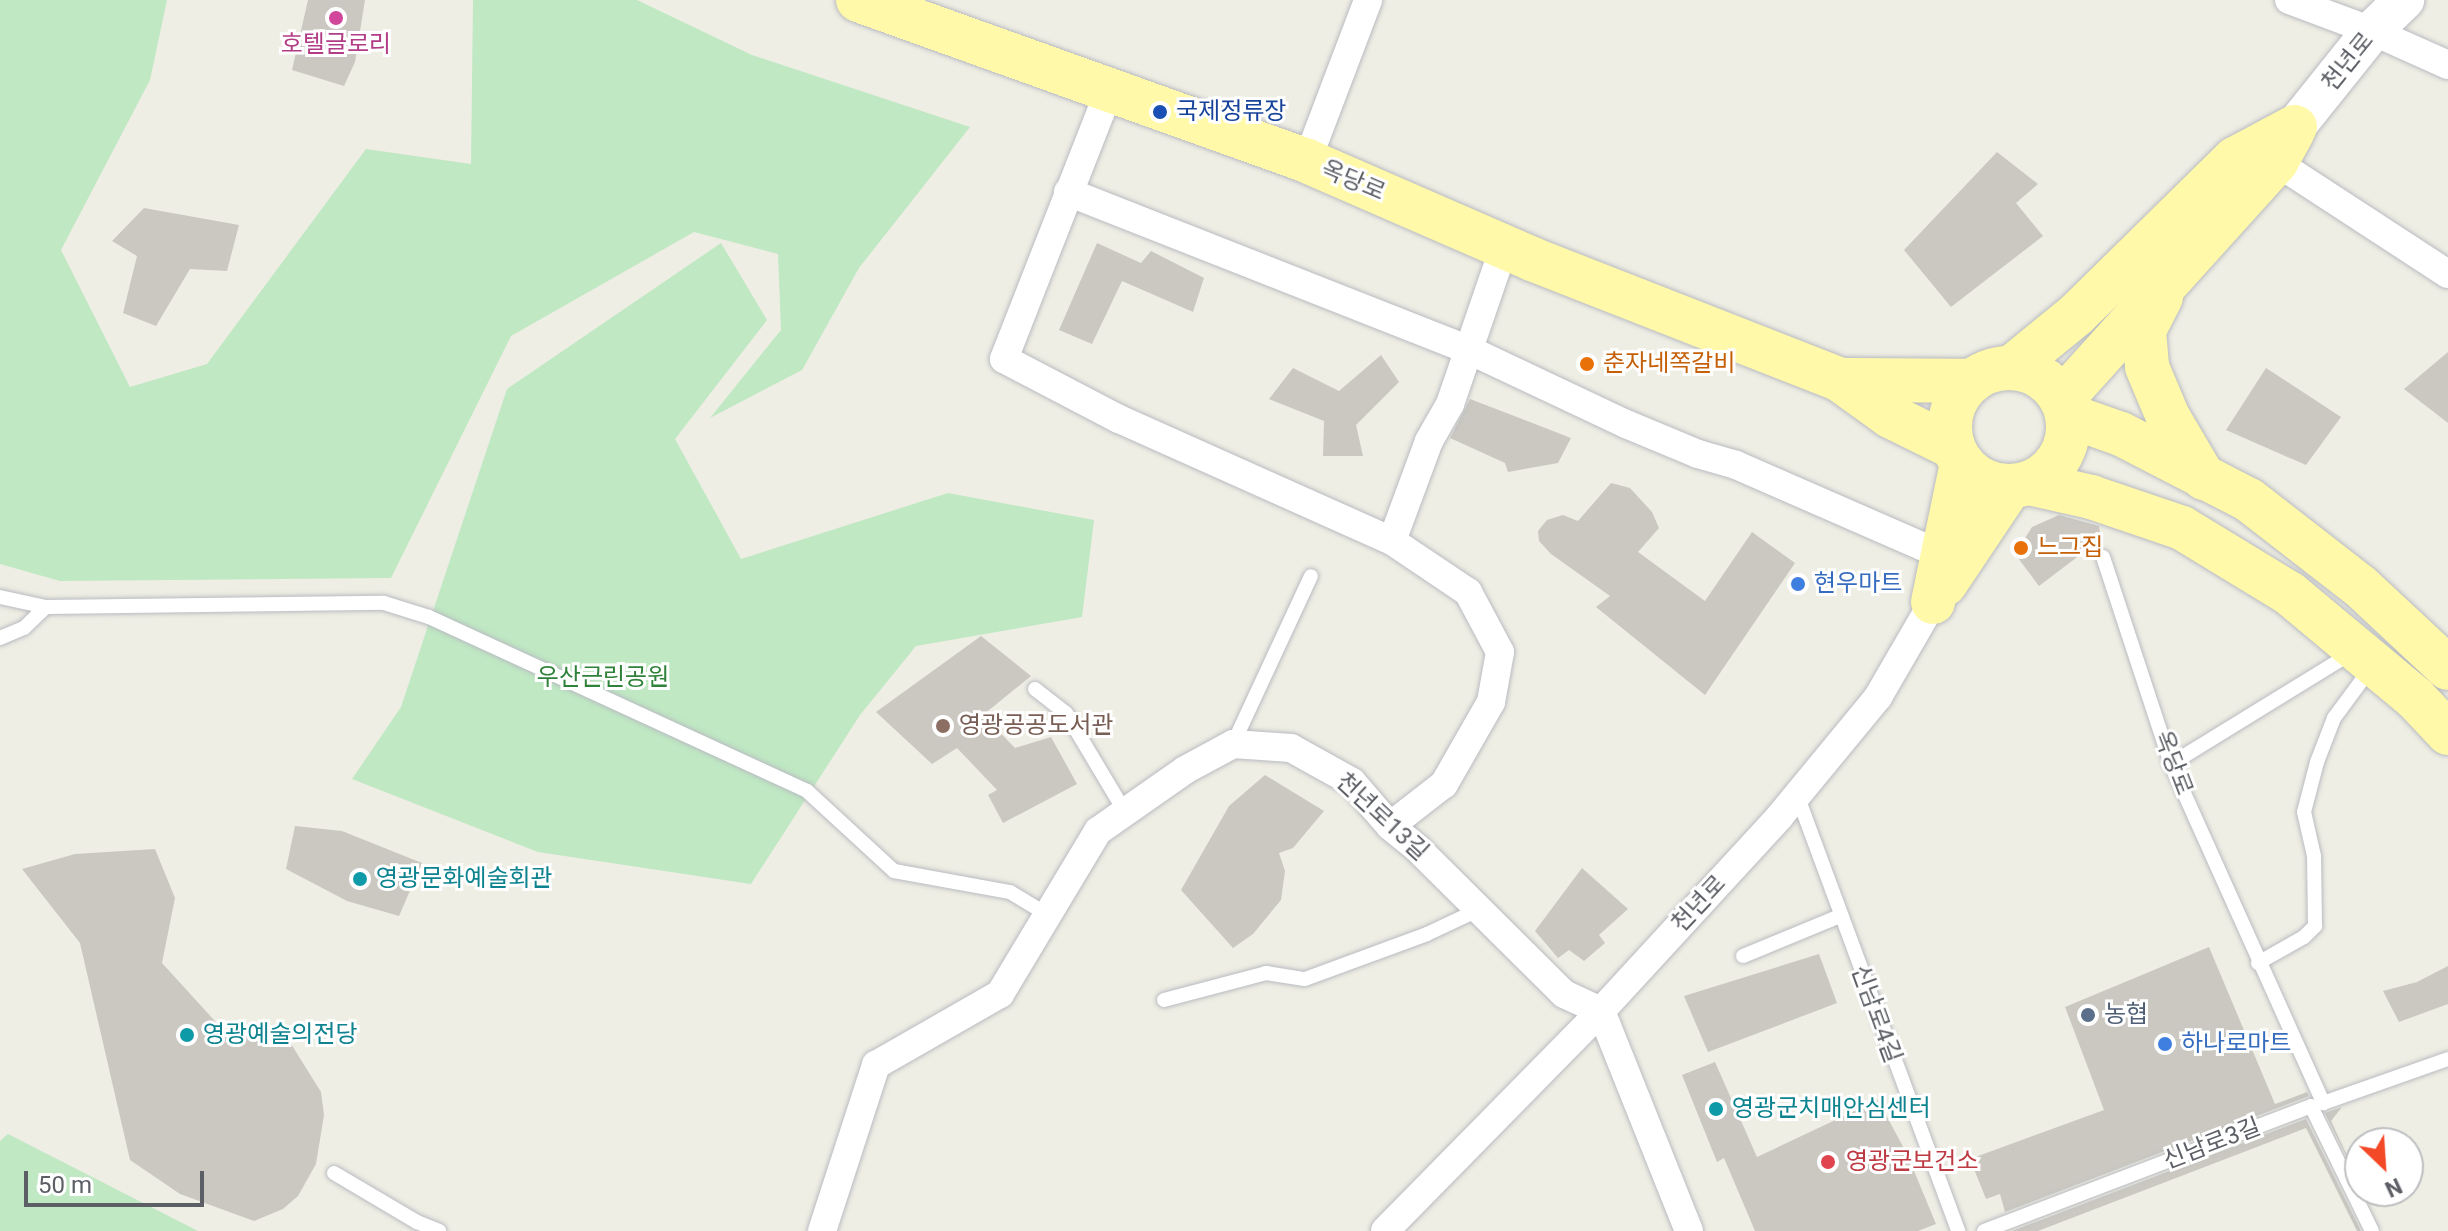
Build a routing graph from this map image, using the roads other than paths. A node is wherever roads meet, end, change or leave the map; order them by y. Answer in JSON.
{"nodes":[{"id":1,"x":858,"y":0,"type":"edge"},
{"id":2,"x":1368,"y":0,"type":"edge"},
{"id":3,"x":2289,"y":0,"type":"edge"},
{"id":4,"x":2404,"y":0,"type":"edge"},
{"id":5,"x":2372,"y":31,"type":"junction"},
{"id":6,"x":2448,"y":65,"type":"edge"},
{"id":7,"x":1109,"y":91,"type":"junction"},
{"id":8,"x":2286,"y":145,"type":"junction"},
{"id":9,"x":1307,"y":161,"type":"junction"},
{"id":10,"x":1068,"y":192,"type":"junction"},
{"id":11,"x":1504,"y":247,"type":"junction"},
{"id":12,"x":2448,"y":274,"type":"edge"},
{"id":13,"x":2167,"y":284,"type":"junction"},
{"id":14,"x":1467,"y":349,"type":"junction"},
{"id":15,"x":1992,"y":374,"type":"junction"},
{"id":16,"x":1840,"y":380,"type":"junction"},
{"id":17,"x":2065,"y":407,"type":"junction"},
{"id":18,"x":1958,"y":455,"type":"junction"},
{"id":19,"x":2205,"y":478,"type":"junction"},
{"id":20,"x":2020,"y":485,"type":"junction"},
{"id":21,"x":1392,"y":541,"type":"junction"},
{"id":22,"x":1942,"y":555,"type":"junction"},
{"id":23,"x":2103,"y":557,"type":"dead end"},
{"id":24,"x":1311,"y":576,"type":"dead end"},
{"id":25,"x":0,"y":597,"type":"edge"},
{"id":26,"x":1933,"y":602,"type":"junction"},
{"id":27,"x":46,"y":607,"type":"junction"},
{"id":28,"x":0,"y":638,"type":"edge"},
{"id":29,"x":2366,"y":657,"type":"junction"},
{"id":30,"x":2448,"y":668,"type":"edge"},
{"id":31,"x":1035,"y":689,"type":"dead end"},
{"id":32,"x":2448,"y":733,"type":"edge"},
{"id":33,"x":1233,"y":744,"type":"junction"},
{"id":34,"x":2171,"y":764,"type":"junction"},
{"id":35,"x":1797,"y":795,"type":"junction"},
{"id":36,"x":1125,"y":812,"type":"junction"},
{"id":37,"x":1390,"y":826,"type":"junction"},
{"id":38,"x":1478,"y":910,"type":"junction"},
{"id":39,"x":1048,"y":915,"type":"junction"},
{"id":40,"x":1840,"y":916,"type":"junction"},
{"id":41,"x":1743,"y":956,"type":"dead end"},
{"id":42,"x":2258,"y":963,"type":"junction"},
{"id":43,"x":1164,"y":1000,"type":"dead end"},
{"id":44,"x":1601,"y":1011,"type":"junction"},
{"id":45,"x":2448,"y":1059,"type":"edge"},
{"id":46,"x":2317,"y":1105,"type":"junction"},
{"id":47,"x":334,"y":1173,"type":"dead end"},
{"id":48,"x":439,"y":1231,"type":"edge"},
{"id":49,"x":822,"y":1231,"type":"edge"},
{"id":50,"x":1385,"y":1231,"type":"edge"},
{"id":51,"x":1689,"y":1231,"type":"edge"},
{"id":52,"x":1958,"y":1231,"type":"edge"},
{"id":53,"x":1984,"y":1231,"type":"edge"},
{"id":54,"x":2372,"y":1231,"type":"edge"}],
"edges":[{"from":1,"to":7,"type":"main road","name":"옥당로"},
{"from":2,"to":9,"type":"street"},
{"from":3,"to":5,"type":"street"},
{"from":4,"to":5,"type":"main road","name":"천년로"},
{"from":5,"to":6,"type":"street"},
{"from":5,"to":8,"type":"main road","name":"천년로"},
{"from":7,"to":9,"type":"main road","name":"옥당로"},
{"from":7,"to":10,"type":"street"},
{"from":8,"to":12,"type":"street"},
{"from":8,"to":13,"type":"main road"},
{"from":8,"to":15,"type":"main road"},
{"from":9,"to":11,"type":"main road","name":"옥당로"},
{"from":10,"to":14,"type":"street"},
{"from":10,"to":21,"type":"street"},
{"from":11,"to":14,"type":"street"},
{"from":11,"to":16,"type":"main road","name":"옥당로"},
{"from":13,"to":17,"type":"main road"},
{"from":13,"to":19,"type":"main road"},
{"from":14,"to":21,"type":"street"},
{"from":14,"to":22,"type":"street"},
{"from":15,"to":16,"type":"main road"},
{"from":15,"to":17,"type":"main road"},
{"from":15,"to":18,"type":"main road"},
{"from":16,"to":18,"type":"main road"},
{"from":17,"to":19,"type":"main road"},
{"from":17,"to":20,"type":"main road"},
{"from":18,"to":20,"type":"main road"},
{"from":18,"to":22,"type":"main road"},
{"from":19,"to":30,"type":"main road"},
{"from":20,"to":26,"type":"main road"},
{"from":20,"to":29,"type":"main road"},
{"from":21,"to":37,"type":"street"},
{"from":22,"to":26,"type":"main road"},
{"from":23,"to":34,"type":"lane","name":"옥당로"},
{"from":24,"to":33,"type":"lane"},
{"from":25,"to":27,"type":"lane"},
{"from":26,"to":35,"type":"street","name":"천년로"},
{"from":27,"to":28,"type":"lane"},
{"from":27,"to":39,"type":"lane"},
{"from":29,"to":32,"type":"main road"},
{"from":29,"to":34,"type":"lane"},
{"from":29,"to":42,"type":"lane"},
{"from":31,"to":36,"type":"lane"},
{"from":33,"to":36,"type":"street"},
{"from":33,"to":37,"type":"street","name":"천년로13길"},
{"from":34,"to":42,"type":"lane","name":"옥당로"},
{"from":35,"to":40,"type":"lane","name":"신남로4길"},
{"from":35,"to":44,"type":"street","name":"천년로"},
{"from":36,"to":39,"type":"street"},
{"from":37,"to":38,"type":"street","name":"천년로13길"},
{"from":38,"to":43,"type":"lane"},
{"from":38,"to":44,"type":"street","name":"천년로13길"},
{"from":39,"to":49,"type":"street"},
{"from":40,"to":41,"type":"lane"},
{"from":40,"to":52,"type":"lane","name":"신남로4길"},
{"from":42,"to":46,"type":"lane","name":"옥당로"},
{"from":44,"to":50,"type":"street"},
{"from":44,"to":51,"type":"street"},
{"from":45,"to":46,"type":"lane"},
{"from":46,"to":53,"type":"lane","name":"신남로3길"},
{"from":46,"to":54,"type":"lane"},
{"from":47,"to":48,"type":"lane"}]}
